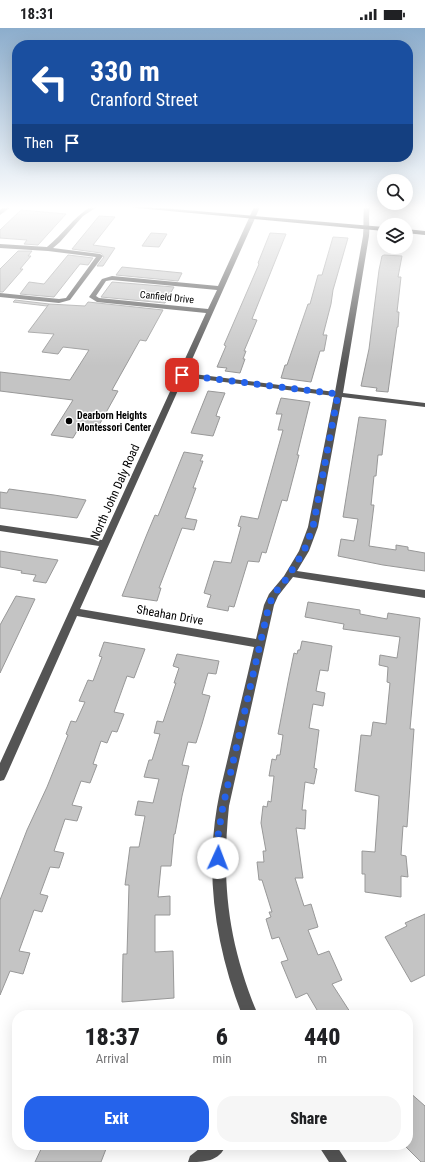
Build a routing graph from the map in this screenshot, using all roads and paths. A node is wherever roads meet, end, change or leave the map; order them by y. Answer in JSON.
{"nodes":[{"id":1,"x":97,"y":260,"type":"edge"},
{"id":2,"x":233,"y":260,"type":"edge"},
{"id":3,"x":361,"y":260,"type":"edge"},
{"id":4,"x":220,"y":288,"type":"junction"},
{"id":5,"x":0,"y":295,"type":"edge"},
{"id":6,"x":210,"y":311,"type":"junction"},
{"id":7,"x":182,"y":375,"type":"junction"},
{"id":8,"x":338,"y":394,"type":"junction"},
{"id":9,"x":425,"y":405,"type":"edge"},
{"id":10,"x":0,"y":528,"type":"edge"},
{"id":11,"x":106,"y":544,"type":"junction"},
{"id":12,"x":290,"y":573,"type":"junction"},
{"id":13,"x":425,"y":594,"type":"edge"},
{"id":14,"x":75,"y":612,"type":"junction"},
{"id":15,"x":261,"y":644,"type":"junction"},
{"id":16,"x":0,"y":776,"type":"edge"},
{"id":17,"x":248,"y":1010,"type":"edge"},
{"id":18,"x":212,"y":1150,"type":"edge"},
{"id":19,"x":330,"y":1150,"type":"edge"},
{"id":20,"x":196,"y":1162,"type":"edge"},
{"id":21,"x":339,"y":1162,"type":"edge"}],
"edges":[{"from":1,"to":5,"type":"street"},
{"from":2,"to":4,"type":"street","name":"North John Daly Road"},
{"from":3,"to":8,"type":"street"},
{"from":4,"to":6,"type":"street","name":"North John Daly Road"},
{"from":4,"to":6,"type":"street","name":"Canfield Drive"},
{"from":6,"to":7,"type":"street","name":"North John Daly Road"},
{"from":7,"to":8,"type":"street"},
{"from":7,"to":11,"type":"street","name":"North John Daly Road"},
{"from":8,"to":9,"type":"street"},
{"from":8,"to":12,"type":"street"},
{"from":10,"to":11,"type":"street"},
{"from":11,"to":14,"type":"street","name":"North John Daly Road"},
{"from":12,"to":13,"type":"street"},
{"from":12,"to":15,"type":"street"},
{"from":14,"to":15,"type":"street","name":"Sheahan Drive"},
{"from":14,"to":16,"type":"street","name":"North John Daly Road"},
{"from":15,"to":17,"type":"street"},
{"from":18,"to":20,"type":"street"},
{"from":19,"to":21,"type":"street"}]}
